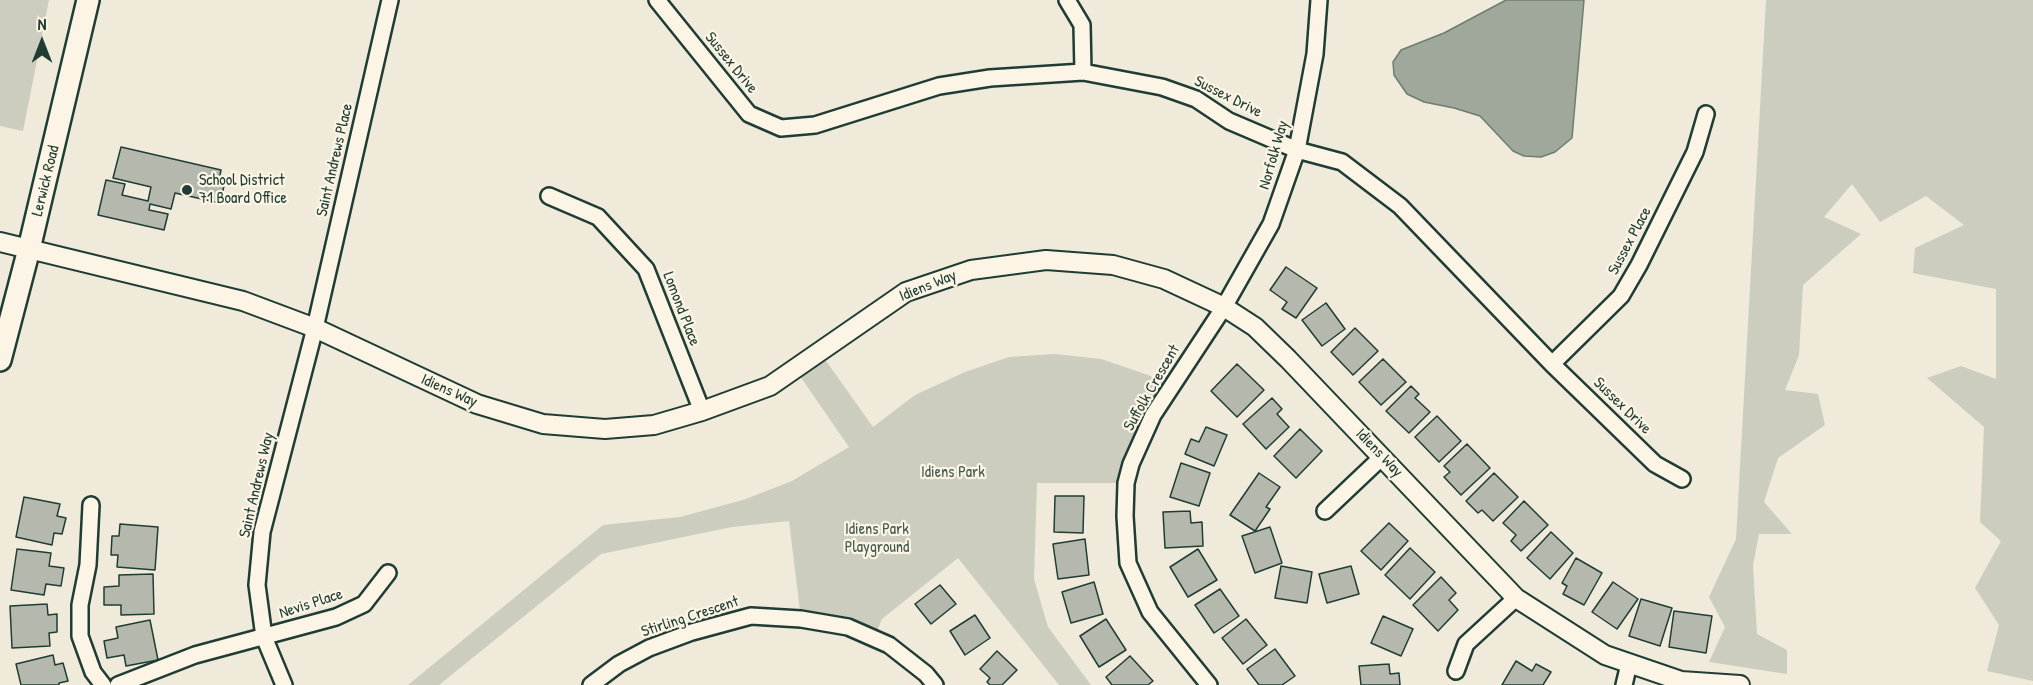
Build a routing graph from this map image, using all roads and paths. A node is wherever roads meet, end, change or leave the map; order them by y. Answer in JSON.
{"nodes":[{"id":1,"x":88,"y":0,"type":"edge"},
{"id":2,"x":390,"y":0,"type":"edge"},
{"id":3,"x":657,"y":0,"type":"edge"},
{"id":4,"x":1067,"y":0,"type":"edge"},
{"id":5,"x":1319,"y":0,"type":"edge"},
{"id":6,"x":1083,"y":72,"type":"junction"},
{"id":7,"x":1706,"y":114,"type":"dead end"},
{"id":8,"x":1297,"y":150,"type":"junction"},
{"id":9,"x":549,"y":196,"type":"dead end"},
{"id":10,"x":0,"y":242,"type":"edge"},
{"id":11,"x":29,"y":249,"type":"junction"},
{"id":12,"x":1224,"y":307,"type":"junction"},
{"id":13,"x":315,"y":328,"type":"junction"},
{"id":14,"x":0,"y":360,"type":"edge"},
{"id":15,"x":1552,"y":364,"type":"junction"},
{"id":16,"x":702,"y":411,"type":"junction"},
{"id":17,"x":1382,"y":457,"type":"junction"},
{"id":18,"x":1682,"y":479,"type":"dead end"},
{"id":19,"x":91,"y":505,"type":"dead end"},
{"id":20,"x":1325,"y":511,"type":"dead end"},
{"id":21,"x":388,"y":573,"type":"dead end"},
{"id":22,"x":1516,"y":598,"type":"junction"},
{"id":23,"x":264,"y":637,"type":"junction"},
{"id":24,"x":1629,"y":664,"type":"junction"},
{"id":25,"x":1456,"y":671,"type":"dead end"},
{"id":26,"x":103,"y":685,"type":"edge"},
{"id":27,"x":118,"y":685,"type":"edge"},
{"id":28,"x":284,"y":685,"type":"edge"},
{"id":29,"x":591,"y":685,"type":"edge"},
{"id":30,"x":934,"y":685,"type":"edge"},
{"id":31,"x":1209,"y":685,"type":"edge"},
{"id":32,"x":1624,"y":685,"type":"edge"},
{"id":33,"x":1740,"y":685,"type":"edge"}],
"edges":[{"from":1,"to":11,"type":"main road","name":"Lerwick Road"},
{"from":2,"to":13,"type":"street","name":"Saint Andrews Place"},
{"from":3,"to":6,"type":"street","name":"Sussex Drive"},
{"from":4,"to":6,"type":"street"},
{"from":5,"to":8,"type":"street","name":"Norfolk Way"},
{"from":6,"to":8,"type":"street","name":"Sussex Drive"},
{"from":7,"to":15,"type":"street","name":"Sussex Place"},
{"from":8,"to":12,"type":"street","name":"Norfolk Way"},
{"from":8,"to":15,"type":"street","name":"Sussex Drive"},
{"from":9,"to":16,"type":"street","name":"Lomond Place"},
{"from":10,"to":11,"type":"street","name":"Idiens Way"},
{"from":11,"to":13,"type":"street","name":"Idiens Way"},
{"from":11,"to":14,"type":"main road","name":"Lerwick Road"},
{"from":12,"to":16,"type":"street","name":"Idiens Way"},
{"from":12,"to":17,"type":"street","name":"Idiens Way"},
{"from":12,"to":31,"type":"street","name":"Suffolk Crescent"},
{"from":13,"to":16,"type":"street","name":"Idiens Way"},
{"from":13,"to":23,"type":"street","name":"Saint Andrews Way"},
{"from":15,"to":18,"type":"street","name":"Sussex Drive"},
{"from":17,"to":20,"type":"street"},
{"from":17,"to":22,"type":"street","name":"Idiens Way"},
{"from":19,"to":26,"type":"street"},
{"from":21,"to":23,"type":"street","name":"Nevis Place"},
{"from":22,"to":24,"type":"street","name":"Idiens Way"},
{"from":22,"to":25,"type":"street"},
{"from":23,"to":27,"type":"street","name":"Nevis Place"},
{"from":23,"to":28,"type":"street","name":"Saint Andrews Way"},
{"from":24,"to":32,"type":"street"},
{"from":24,"to":33,"type":"street","name":"Idiens Way"},
{"from":29,"to":30,"type":"street","name":"Stirling Crescent"}]}
